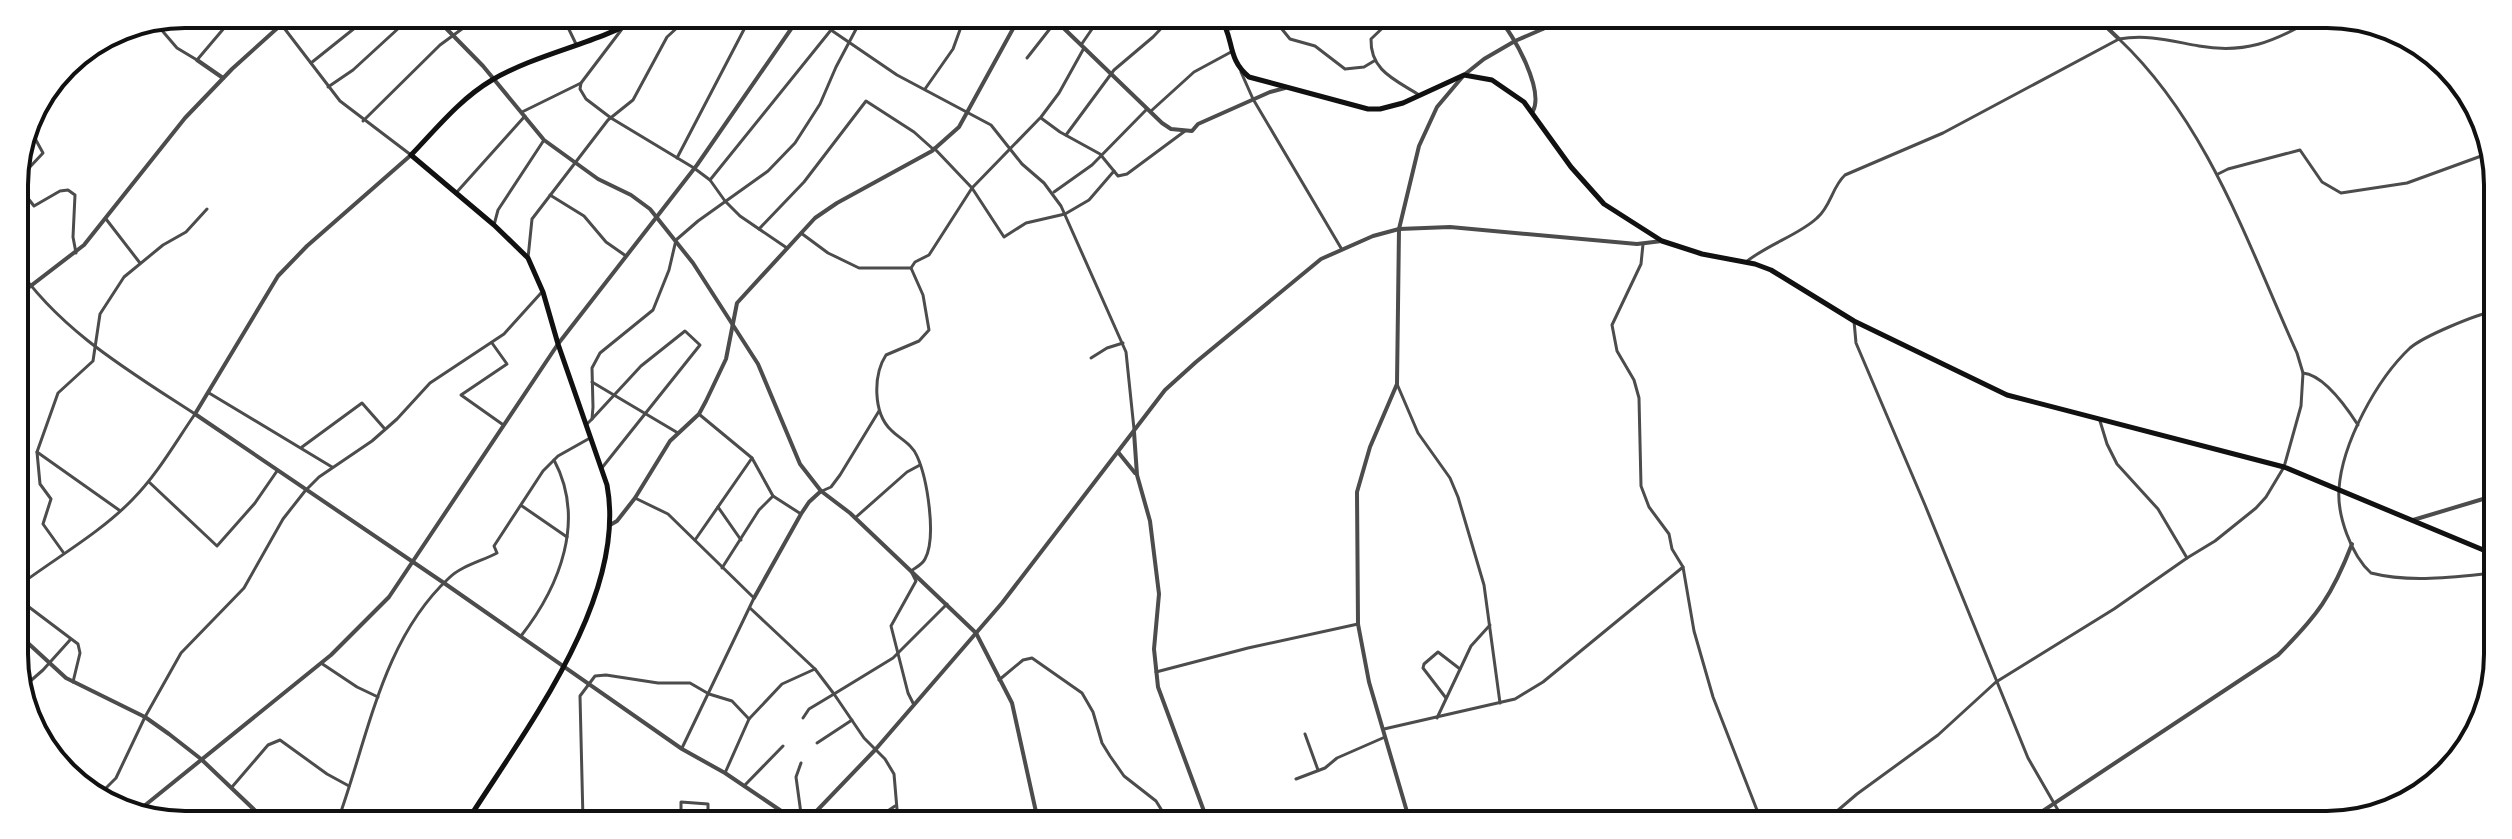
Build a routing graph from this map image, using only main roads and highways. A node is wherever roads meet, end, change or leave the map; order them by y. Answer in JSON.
{"nodes":[{"id":1,"x":624,"y":28,"type":"edge"},
{"id":2,"x":1228,"y":28,"type":"edge"},
{"id":3,"x":2484,"y":550,"type":"edge"},
{"id":4,"x":474,"y":811,"type":"edge"}],
"edges":[{"from":1,"to":4,"type":"main road"},
{"from":2,"to":3,"type":"main road"}]}
